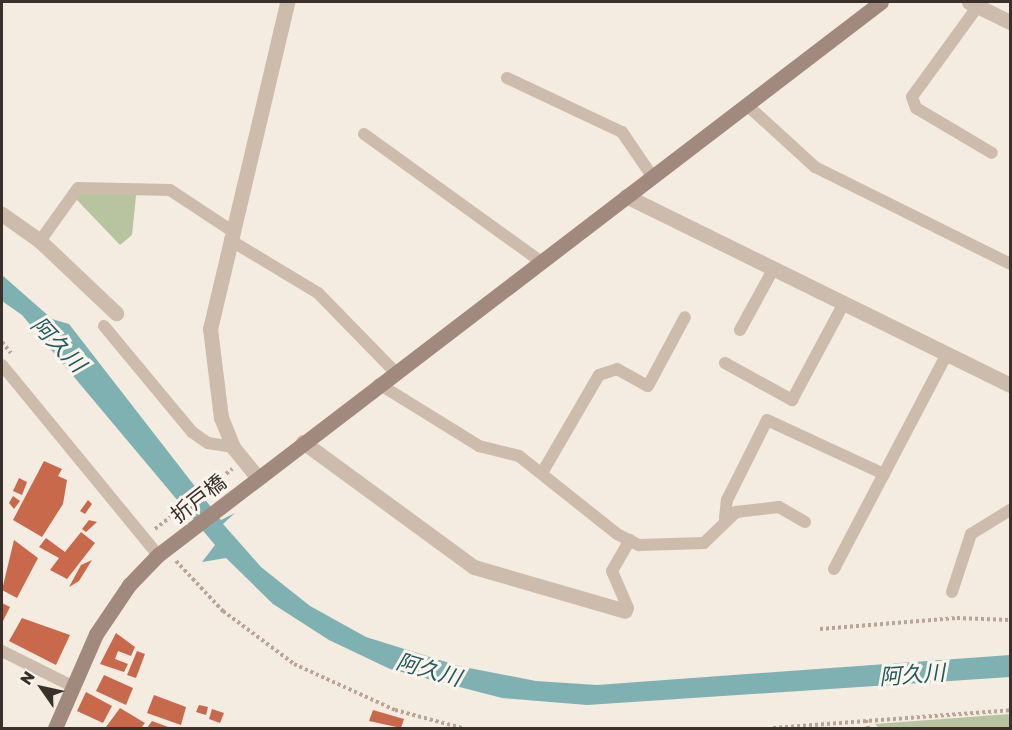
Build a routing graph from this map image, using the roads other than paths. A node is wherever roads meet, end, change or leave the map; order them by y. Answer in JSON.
{"nodes":[{"id":1,"x":287,"y":2,"type":"edge"},
{"id":2,"x":882,"y":2,"type":"edge"},
{"id":3,"x":973,"y":4,"type":"edge"},
{"id":4,"x":1011,"y":22,"type":"edge"},
{"id":5,"x":507,"y":78,"type":"dead end"},
{"id":6,"x":747,"y":105,"type":"junction"},
{"id":7,"x":364,"y":134,"type":"dead end"},
{"id":8,"x":992,"y":153,"type":"dead end"},
{"id":9,"x":652,"y":176,"type":"junction"},
{"id":10,"x":626,"y":196,"type":"junction"},
{"id":11,"x":2,"y":214,"type":"edge"},
{"id":12,"x":231,"y":236,"type":"junction"},
{"id":13,"x":40,"y":241,"type":"junction"},
{"id":14,"x":540,"y":261,"type":"junction"},
{"id":15,"x":1011,"y":264,"type":"edge"},
{"id":16,"x":774,"y":268,"type":"junction"},
{"id":17,"x":844,"y":303,"type":"junction"},
{"id":18,"x":116,"y":313,"type":"dead end"},
{"id":19,"x":685,"y":316,"type":"dead end"},
{"id":20,"x":105,"y":326,"type":"dead end"},
{"id":21,"x":740,"y":330,"type":"dead end"},
{"id":22,"x":947,"y":354,"type":"junction"},
{"id":23,"x":725,"y":363,"type":"dead end"},
{"id":24,"x":2,"y":365,"type":"edge"},
{"id":25,"x":395,"y":372,"type":"junction"},
{"id":26,"x":379,"y":384,"type":"junction"},
{"id":27,"x":1011,"y":385,"type":"edge"},
{"id":28,"x":303,"y":442,"type":"junction"},
{"id":29,"x":233,"y":447,"type":"junction"},
{"id":30,"x":542,"y":473,"type":"junction"},
{"id":31,"x":884,"y":474,"type":"junction"},
{"id":32,"x":254,"y":481,"type":"junction"},
{"id":33,"x":1011,"y":510,"type":"edge"},
{"id":34,"x":725,"y":518,"type":"junction"},
{"id":35,"x":805,"y":522,"type":"dead end"},
{"id":36,"x":630,"y":540,"type":"junction"},
{"id":37,"x":165,"y":550,"type":"junction"},
{"id":38,"x":834,"y":569,"type":"dead end"},
{"id":39,"x":952,"y":592,"type":"dead end"},
{"id":40,"x":625,"y":611,"type":"joint"},
{"id":41,"x":2,"y":651,"type":"edge"},
{"id":42,"x":72,"y":686,"type":"junction"},
{"id":43,"x":55,"y":729,"type":"edge"}],
"edges":[{"from":1,"to":12,"type":"street"},
{"from":2,"to":6,"type":"street","name":"折戸橋"},
{"from":3,"to":4,"type":"street"},
{"from":3,"to":8,"type":"lane"},
{"from":5,"to":9,"type":"lane"},
{"from":6,"to":9,"type":"street","name":"折戸橋"},
{"from":6,"to":15,"type":"lane"},
{"from":7,"to":14,"type":"lane"},
{"from":9,"to":10,"type":"street","name":"折戸橋"},
{"from":10,"to":14,"type":"street","name":"折戸橋"},
{"from":10,"to":16,"type":"street"},
{"from":11,"to":13,"type":"street"},
{"from":12,"to":13,"type":"lane"},
{"from":12,"to":25,"type":"lane"},
{"from":12,"to":29,"type":"street"},
{"from":13,"to":18,"type":"street"},
{"from":14,"to":25,"type":"street","name":"折戸橋"},
{"from":16,"to":17,"type":"street"},
{"from":16,"to":21,"type":"lane"},
{"from":17,"to":22,"type":"street"},
{"from":17,"to":23,"type":"lane"},
{"from":19,"to":30,"type":"lane"},
{"from":20,"to":29,"type":"lane"},
{"from":22,"to":27,"type":"street"},
{"from":22,"to":31,"type":"lane"},
{"from":24,"to":37,"type":"lane"},
{"from":25,"to":26,"type":"street","name":"折戸橋"},
{"from":26,"to":28,"type":"street","name":"折戸橋"},
{"from":26,"to":30,"type":"lane"},
{"from":28,"to":32,"type":"street","name":"折戸橋"},
{"from":28,"to":40,"type":"street"},
{"from":29,"to":32,"type":"street"},
{"from":30,"to":36,"type":"lane"},
{"from":31,"to":34,"type":"lane"},
{"from":31,"to":38,"type":"lane"},
{"from":32,"to":37,"type":"street","name":"折戸橋"},
{"from":33,"to":39,"type":"lane"},
{"from":34,"to":35,"type":"lane"},
{"from":34,"to":36,"type":"lane"},
{"from":36,"to":40,"type":"lane"},
{"from":37,"to":42,"type":"street","name":"折戸橋"},
{"from":41,"to":42,"type":"lane"},
{"from":42,"to":43,"type":"street","name":"折戸橋"}]}
